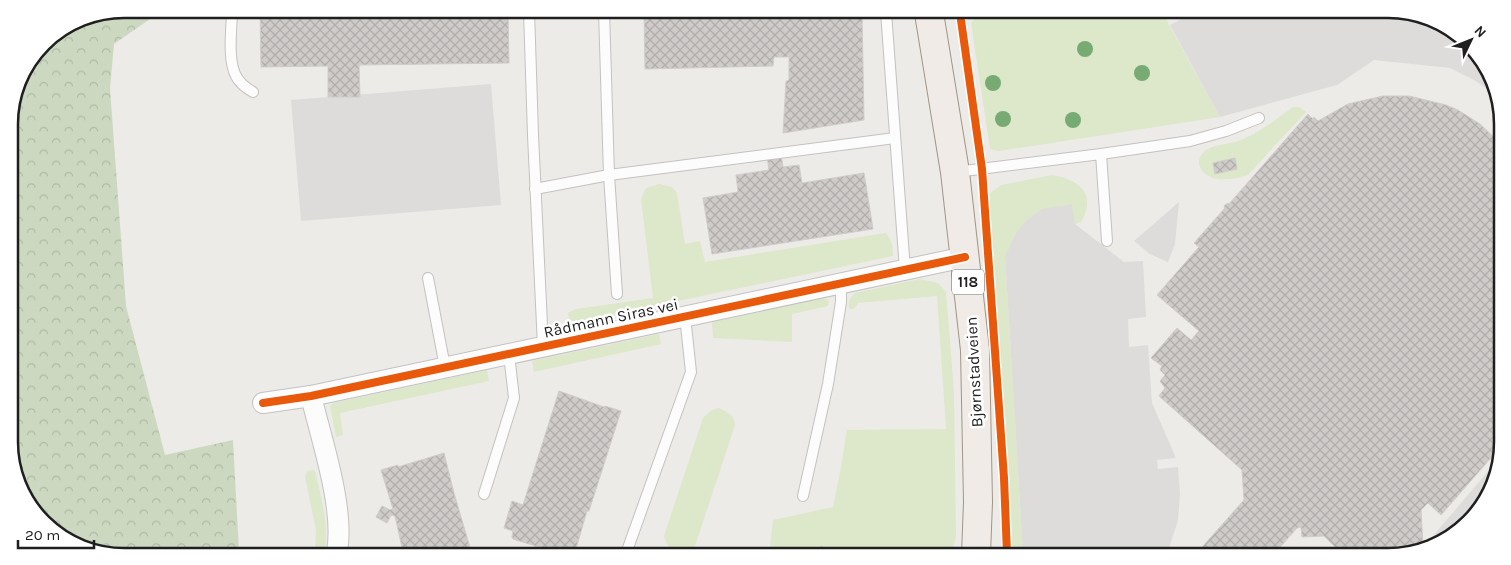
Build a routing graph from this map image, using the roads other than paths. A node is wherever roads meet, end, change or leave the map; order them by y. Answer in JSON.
{"nodes":[{"id":1,"x":232,"y":18,"type":"edge"},
{"id":2,"x":529,"y":18,"type":"edge"},
{"id":3,"x":604,"y":18,"type":"edge"},
{"id":4,"x":886,"y":18,"type":"edge"},
{"id":5,"x":930,"y":18,"type":"edge"},
{"id":6,"x":253,"y":92,"type":"dead end"},
{"id":7,"x":1259,"y":118,"type":"dead end"},
{"id":8,"x":895,"y":138,"type":"junction"},
{"id":9,"x":1101,"y":154,"type":"junction"},
{"id":10,"x":955,"y":172,"type":"junction"},
{"id":11,"x":609,"y":175,"type":"junction"},
{"id":12,"x":535,"y":189,"type":"junction"},
{"id":13,"x":1107,"y":241,"type":"dead end"},
{"id":14,"x":965,"y":257,"type":"junction"},
{"id":15,"x":905,"y":270,"type":"junction"},
{"id":16,"x":428,"y":278,"type":"dead end"},
{"id":17,"x":841,"y":283,"type":"junction"},
{"id":18,"x":617,"y":294,"type":"dead end"},
{"id":19,"x":685,"y":316,"type":"junction"},
{"id":20,"x":543,"y":346,"type":"junction"},
{"id":21,"x":509,"y":354,"type":"junction"},
{"id":22,"x":445,"y":367,"type":"junction"},
{"id":23,"x":310,"y":396,"type":"junction"},
{"id":24,"x":263,"y":403,"type":"dead end"},
{"id":25,"x":484,"y":494,"type":"dead end"},
{"id":26,"x":803,"y":496,"type":"dead end"},
{"id":27,"x":976,"y":547,"type":"edge"},
{"id":28,"x":338,"y":548,"type":"edge"},
{"id":29,"x":628,"y":548,"type":"dead end"}],
"edges":[{"from":1,"to":6,"type":"lane"},
{"from":2,"to":12,"type":"lane"},
{"from":3,"to":11,"type":"lane"},
{"from":4,"to":8,"type":"lane"},
{"from":5,"to":10,"type":"main road","name":"Bjørnstadveien","number":"118"},
{"from":7,"to":9,"type":"lane"},
{"from":8,"to":11,"type":"lane"},
{"from":8,"to":15,"type":"lane"},
{"from":9,"to":10,"type":"lane"},
{"from":9,"to":13,"type":"lane"},
{"from":10,"to":14,"type":"main road","name":"Bjørnstadveien","number":"118"},
{"from":11,"to":12,"type":"lane"},
{"from":11,"to":18,"type":"lane"},
{"from":12,"to":20,"type":"lane"},
{"from":14,"to":15,"type":"street","name":"Rådmann Siras vei"},
{"from":14,"to":27,"type":"main road","name":"Bjørnstadveien","number":"118"},
{"from":15,"to":17,"type":"street","name":"Rådmann Siras vei"},
{"from":16,"to":22,"type":"lane"},
{"from":17,"to":19,"type":"street","name":"Rådmann Siras vei"},
{"from":17,"to":26,"type":"lane"},
{"from":19,"to":20,"type":"street","name":"Rådmann Siras vei"},
{"from":19,"to":29,"type":"lane"},
{"from":20,"to":21,"type":"street","name":"Rådmann Siras vei"},
{"from":21,"to":22,"type":"street","name":"Rådmann Siras vei"},
{"from":21,"to":25,"type":"lane"},
{"from":22,"to":23,"type":"street","name":"Rådmann Siras vei"},
{"from":23,"to":24,"type":"street","name":"Rådmann Siras vei"},
{"from":23,"to":28,"type":"street"}]}
